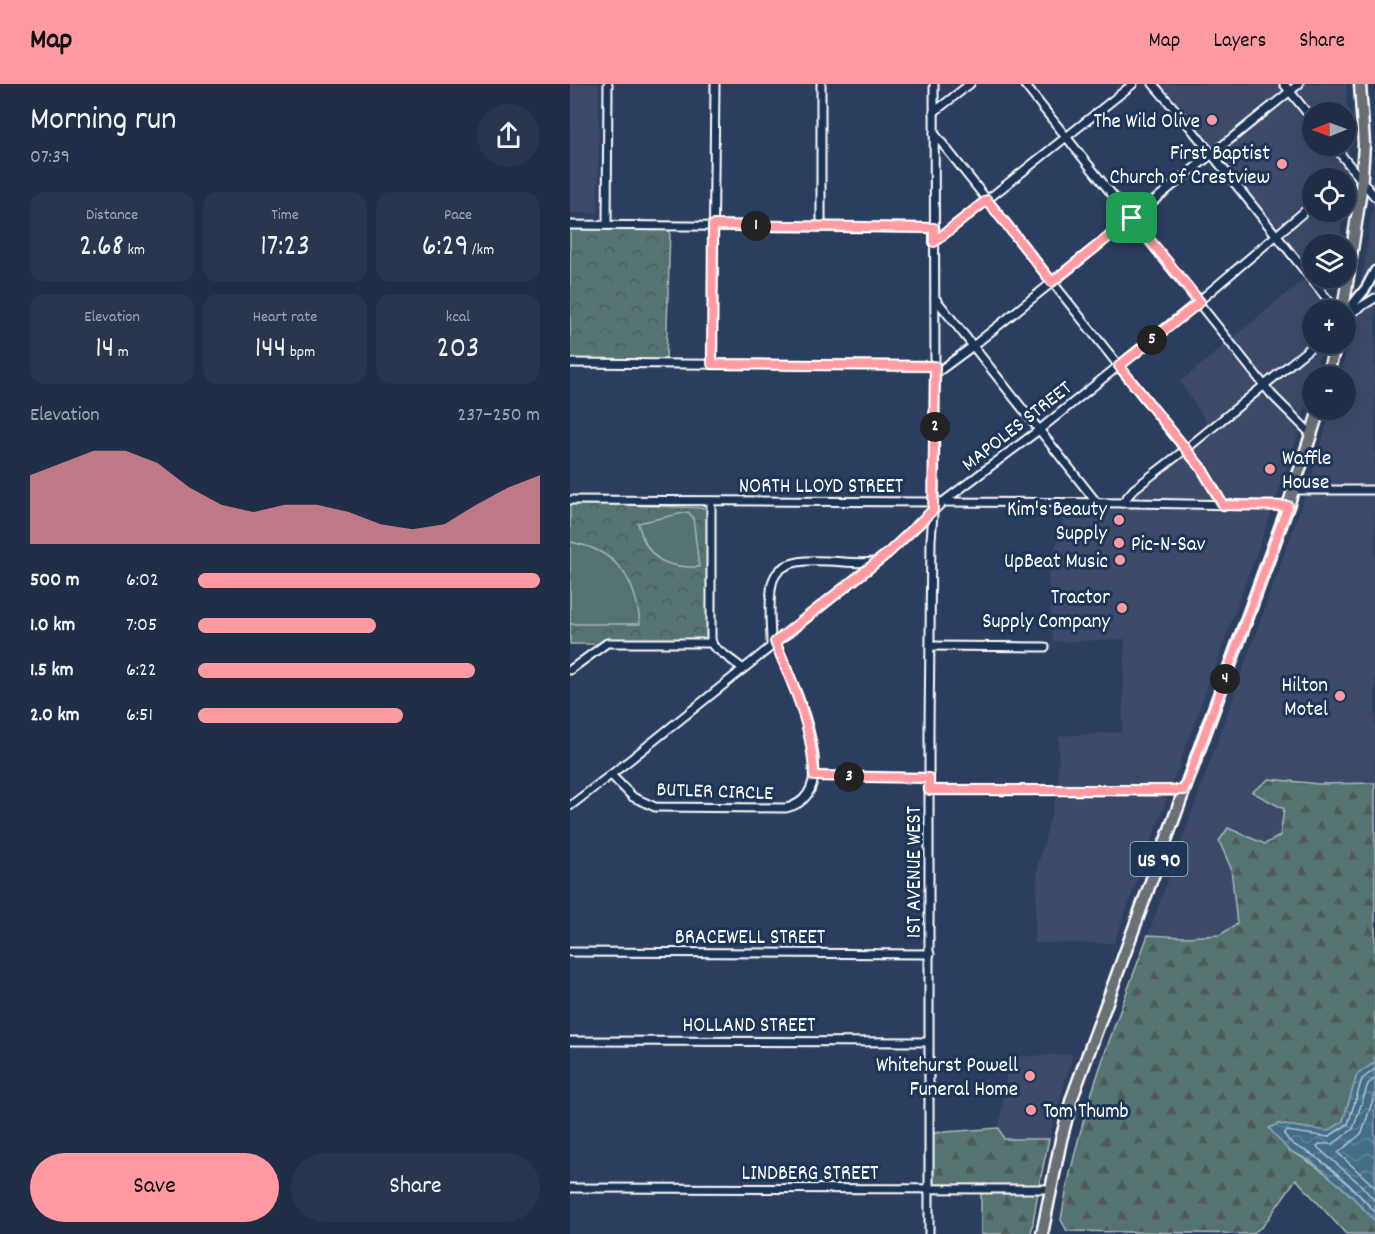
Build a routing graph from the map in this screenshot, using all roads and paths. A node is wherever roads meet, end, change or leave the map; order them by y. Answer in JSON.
{"nodes":[{"id":1,"x":608,"y":84,"type":"edge"},
{"id":2,"x":715,"y":84,"type":"edge"},
{"id":3,"x":821,"y":84,"type":"edge"},
{"id":4,"x":934,"y":84,"type":"edge"},
{"id":5,"x":970,"y":84,"type":"edge"},
{"id":6,"x":1024,"y":84,"type":"edge"},
{"id":7,"x":1133,"y":84,"type":"edge"},
{"id":8,"x":1153,"y":84,"type":"edge"},
{"id":9,"x":1284,"y":84,"type":"edge"},
{"id":10,"x":1299,"y":84,"type":"edge"},
{"id":11,"x":1360,"y":84,"type":"edge"},
{"id":12,"x":1291,"y":92,"type":"junction"},
{"id":13,"x":1302,"y":106,"type":"edge"},
{"id":14,"x":934,"y":112,"type":"junction"},
{"id":15,"x":934,"y":133,"type":"junction"},
{"id":16,"x":1067,"y":137,"type":"junction"},
{"id":17,"x":1212,"y":154,"type":"junction"},
{"id":18,"x":1342,"y":156,"type":"edge"},
{"id":19,"x":1362,"y":180,"type":"junction"},
{"id":20,"x":1375,"y":196,"type":"edge"},
{"id":21,"x":987,"y":200,"type":"junction"},
{"id":22,"x":1302,"y":214,"type":"edge"},
{"id":23,"x":1132,"y":218,"type":"junction"},
{"id":24,"x":570,"y":225,"type":"edge"},
{"id":25,"x":607,"y":225,"type":"junction"},
{"id":26,"x":713,"y":225,"type":"junction"},
{"id":27,"x":821,"y":227,"type":"junction"},
{"id":28,"x":934,"y":228,"type":"junction"},
{"id":29,"x":1277,"y":236,"type":"junction"},
{"id":30,"x":934,"y":242,"type":"junction"},
{"id":31,"x":1375,"y":271,"type":"edge"},
{"id":32,"x":1052,"y":282,"type":"junction"},
{"id":33,"x":934,"y":297,"type":"junction"},
{"id":34,"x":1375,"y":298,"type":"edge"},
{"id":35,"x":1328,"y":300,"type":"edge"},
{"id":36,"x":1346,"y":300,"type":"edge"},
{"id":37,"x":1355,"y":300,"type":"edge"},
{"id":38,"x":1200,"y":302,"type":"junction"},
{"id":39,"x":1356,"y":307,"type":"edge"},
{"id":40,"x":973,"y":346,"type":"junction"},
{"id":41,"x":1303,"y":354,"type":"edge"},
{"id":42,"x":570,"y":363,"type":"edge"},
{"id":43,"x":712,"y":364,"type":"junction"},
{"id":44,"x":1119,"y":366,"type":"junction"},
{"id":45,"x":935,"y":370,"type":"junction"},
{"id":46,"x":1265,"y":385,"type":"junction"},
{"id":47,"x":1316,"y":420,"type":"edge"},
{"id":48,"x":1039,"y":430,"type":"junction"},
{"id":49,"x":1312,"y":435,"type":"junction"},
{"id":50,"x":1186,"y":449,"type":"junction"},
{"id":51,"x":1294,"y":490,"type":"junction"},
{"id":52,"x":1375,"y":490,"type":"edge"},
{"id":53,"x":570,"y":500,"type":"edge"},
{"id":54,"x":711,"y":501,"type":"junction"},
{"id":55,"x":934,"y":501,"type":"junction"},
{"id":56,"x":944,"y":501,"type":"junction"},
{"id":57,"x":1097,"y":503,"type":"junction"},
{"id":58,"x":1122,"y":503,"type":"junction"},
{"id":59,"x":1223,"y":505,"type":"junction"},
{"id":60,"x":1288,"y":506,"type":"junction"},
{"id":61,"x":933,"y":510,"type":"junction"},
{"id":62,"x":877,"y":561,"type":"junction"},
{"id":63,"x":712,"y":643,"type":"junction"},
{"id":64,"x":773,"y":644,"type":"junction"},
{"id":65,"x":930,"y":646,"type":"junction"},
{"id":66,"x":1045,"y":646,"type":"dead end"},
{"id":67,"x":742,"y":668,"type":"junction"},
{"id":68,"x":570,"y":670,"type":"edge"},
{"id":69,"x":611,"y":775,"type":"junction"},
{"id":70,"x":814,"y":776,"type":"junction"},
{"id":71,"x":929,"y":778,"type":"junction"},
{"id":72,"x":929,"y":790,"type":"junction"},
{"id":73,"x":1184,"y":790,"type":"junction"},
{"id":74,"x":570,"y":806,"type":"edge"},
{"id":75,"x":570,"y":952,"type":"edge"},
{"id":76,"x":930,"y":954,"type":"junction"},
{"id":77,"x":570,"y":1041,"type":"edge"},
{"id":78,"x":928,"y":1042,"type":"junction"},
{"id":79,"x":570,"y":1188,"type":"edge"},
{"id":80,"x":929,"y":1189,"type":"junction"},
{"id":81,"x":1050,"y":1189,"type":"junction"},
{"id":82,"x":929,"y":1234,"type":"edge"},
{"id":83,"x":1042,"y":1234,"type":"edge"},
{"id":84,"x":1049,"y":1234,"type":"edge"}],
"edges":[{"from":1,"to":25,"type":"street"},
{"from":2,"to":26,"type":"street"},
{"from":3,"to":27,"type":"street"},
{"from":4,"to":14,"type":"street","name":"1ST AVENUE WEST"},
{"from":5,"to":14,"type":"street"},
{"from":6,"to":16,"type":"street"},
{"from":7,"to":16,"type":"street"},
{"from":8,"to":17,"type":"street"},
{"from":9,"to":12,"type":"street"},
{"from":10,"to":12,"type":"street"},
{"from":11,"to":19,"type":"main road"},
{"from":12,"to":13,"type":"street"},
{"from":12,"to":17,"type":"street"},
{"from":14,"to":15,"type":"street","name":"1ST AVENUE WEST"},
{"from":15,"to":21,"type":"street"},
{"from":15,"to":28,"type":"street","name":"1ST AVENUE WEST"},
{"from":16,"to":21,"type":"street"},
{"from":16,"to":23,"type":"street"},
{"from":17,"to":23,"type":"street"},
{"from":17,"to":29,"type":"street"},
{"from":18,"to":19,"type":"street"},
{"from":19,"to":20,"type":"street"},
{"from":19,"to":36,"type":"main road"},
{"from":21,"to":30,"type":"street"},
{"from":21,"to":32,"type":"street"},
{"from":22,"to":29,"type":"street","name":"MAPOLES STREET"},
{"from":23,"to":32,"type":"street"},
{"from":23,"to":38,"type":"street"},
{"from":24,"to":25,"type":"street"},
{"from":25,"to":26,"type":"street"},
{"from":26,"to":27,"type":"street"},
{"from":26,"to":43,"type":"street"},
{"from":27,"to":28,"type":"street"},
{"from":28,"to":30,"type":"street","name":"1ST AVENUE WEST"},
{"from":29,"to":35,"type":"street"},
{"from":29,"to":38,"type":"street","name":"MAPOLES STREET"},
{"from":30,"to":33,"type":"street","name":"1ST AVENUE WEST"},
{"from":31,"to":37,"type":"street"},
{"from":32,"to":40,"type":"street"},
{"from":32,"to":44,"type":"street"},
{"from":33,"to":40,"type":"street"},
{"from":33,"to":45,"type":"street","name":"1ST AVENUE WEST"},
{"from":34,"to":39,"type":"street"},
{"from":38,"to":44,"type":"street","name":"MAPOLES STREET"},
{"from":38,"to":46,"type":"street"},
{"from":40,"to":45,"type":"street"},
{"from":40,"to":48,"type":"street"},
{"from":41,"to":46,"type":"street"},
{"from":42,"to":43,"type":"street"},
{"from":43,"to":45,"type":"street"},
{"from":44,"to":48,"type":"street","name":"MAPOLES STREET"},
{"from":44,"to":50,"type":"street"},
{"from":45,"to":55,"type":"street","name":"1ST AVENUE WEST"},
{"from":46,"to":49,"type":"street"},
{"from":46,"to":50,"type":"street"},
{"from":47,"to":49,"type":"main road","number":"US 90"},
{"from":48,"to":56,"type":"street","name":"MAPOLES STREET"},
{"from":48,"to":57,"type":"street"},
{"from":49,"to":51,"type":"main road","number":"US 90"},
{"from":50,"to":58,"type":"street"},
{"from":50,"to":59,"type":"street"},
{"from":51,"to":52,"type":"street"},
{"from":51,"to":60,"type":"main road","number":"US 90"},
{"from":53,"to":54,"type":"street","name":"NORTH LLOYD STREET"},
{"from":54,"to":55,"type":"street","name":"NORTH LLOYD STREET"},
{"from":54,"to":63,"type":"street"},
{"from":55,"to":56,"type":"street","name":"NORTH LLOYD STREET"},
{"from":55,"to":61,"type":"street","name":"1ST AVENUE WEST"},
{"from":56,"to":57,"type":"street","name":"NORTH LLOYD STREET"},
{"from":56,"to":61,"type":"street","name":"MAPOLES STREET"},
{"from":57,"to":58,"type":"street","name":"NORTH LLOYD STREET"},
{"from":58,"to":59,"type":"street","name":"NORTH LLOYD STREET"},
{"from":59,"to":60,"type":"street","name":"NORTH LLOYD STREET"},
{"from":60,"to":73,"type":"main road","number":"US 90"},
{"from":61,"to":62,"type":"street","name":"MAPOLES STREET"},
{"from":61,"to":65,"type":"street","name":"1ST AVENUE WEST"},
{"from":62,"to":64,"type":"street","name":"MAPOLES STREET"},
{"from":62,"to":64,"type":"street"},
{"from":63,"to":67,"type":"street"},
{"from":63,"to":68,"type":"street"},
{"from":64,"to":67,"type":"street","name":"MAPOLES STREET"},
{"from":64,"to":70,"type":"street"},
{"from":65,"to":66,"type":"street"},
{"from":65,"to":71,"type":"street","name":"1ST AVENUE WEST"},
{"from":67,"to":69,"type":"street","name":"MAPOLES STREET"},
{"from":69,"to":70,"type":"street","name":"BUTLER CIRCLE"},
{"from":69,"to":74,"type":"street","name":"MAPOLES STREET"},
{"from":70,"to":71,"type":"street"},
{"from":71,"to":72,"type":"street","name":"1ST AVENUE WEST"},
{"from":72,"to":73,"type":"street"},
{"from":72,"to":76,"type":"street","name":"1ST AVENUE WEST"},
{"from":73,"to":81,"type":"main road","number":"US 90"},
{"from":75,"to":76,"type":"street","name":"BRACEWELL STREET"},
{"from":76,"to":78,"type":"street","name":"1ST AVENUE WEST"},
{"from":77,"to":78,"type":"street","name":"HOLLAND STREET"},
{"from":78,"to":80,"type":"street","name":"1ST AVENUE WEST"},
{"from":79,"to":80,"type":"street","name":"LINDBERG STREET"},
{"from":80,"to":81,"type":"street","name":"LINDBERG STREET"},
{"from":80,"to":82,"type":"street","name":"1ST AVENUE WEST"},
{"from":81,"to":83,"type":"main road","number":"US 90"},
{"from":83,"to":84,"type":"street"}]}
